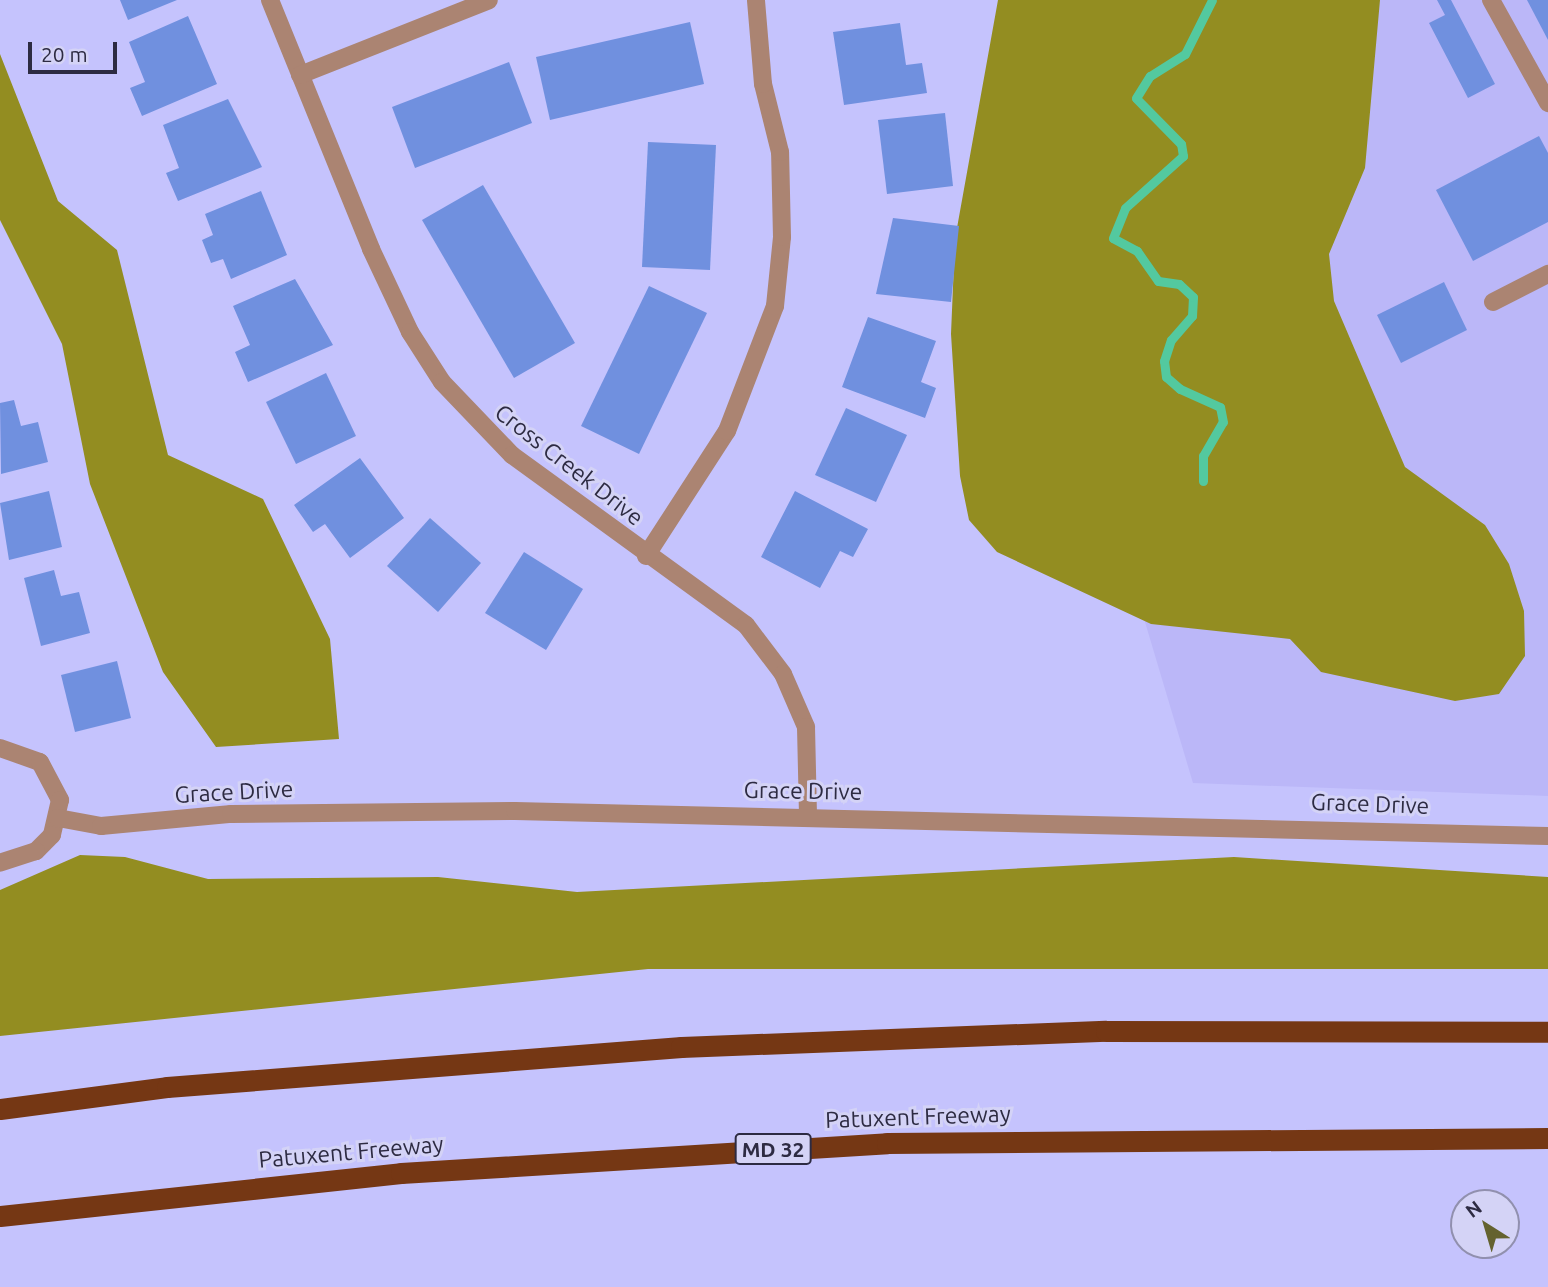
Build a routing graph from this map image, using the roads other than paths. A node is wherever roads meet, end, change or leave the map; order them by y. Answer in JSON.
{"nodes":[{"id":1,"x":270,"y":0,"type":"edge"},
{"id":2,"x":489,"y":0,"type":"edge"},
{"id":3,"x":756,"y":0,"type":"edge"},
{"id":4,"x":1491,"y":0,"type":"edge"},
{"id":5,"x":300,"y":75,"type":"junction"},
{"id":6,"x":1548,"y":103,"type":"edge"},
{"id":7,"x":1548,"y":274,"type":"edge"},
{"id":8,"x":1493,"y":302,"type":"dead end"},
{"id":9,"x":646,"y":556,"type":"junction"},
{"id":10,"x":0,"y":748,"type":"edge"},
{"id":11,"x":808,"y":816,"type":"junction"},
{"id":12,"x":58,"y":818,"type":"junction"},
{"id":13,"x":1548,"y":836,"type":"edge"},
{"id":14,"x":0,"y":863,"type":"edge"},
{"id":15,"x":1548,"y":1032,"type":"edge"},
{"id":16,"x":0,"y":1108,"type":"edge"},
{"id":17,"x":1548,"y":1138,"type":"edge"},
{"id":18,"x":0,"y":1216,"type":"edge"}],
"edges":[{"from":1,"to":5,"type":"street","name":"Cross Creek Drive"},
{"from":2,"to":5,"type":"street"},
{"from":3,"to":9,"type":"street"},
{"from":4,"to":6,"type":"street"},
{"from":5,"to":9,"type":"street","name":"Cross Creek Drive"},
{"from":7,"to":8,"type":"street"},
{"from":9,"to":11,"type":"street","name":"Cross Creek Drive"},
{"from":10,"to":12,"type":"street"},
{"from":11,"to":12,"type":"street","name":"Grace Drive"},
{"from":11,"to":13,"type":"street","name":"Grace Drive"},
{"from":12,"to":14,"type":"street"},
{"from":15,"to":16,"type":"highway"},
{"from":17,"to":18,"type":"highway","name":"Patuxent Freeway","number":"MD 32"}]}
